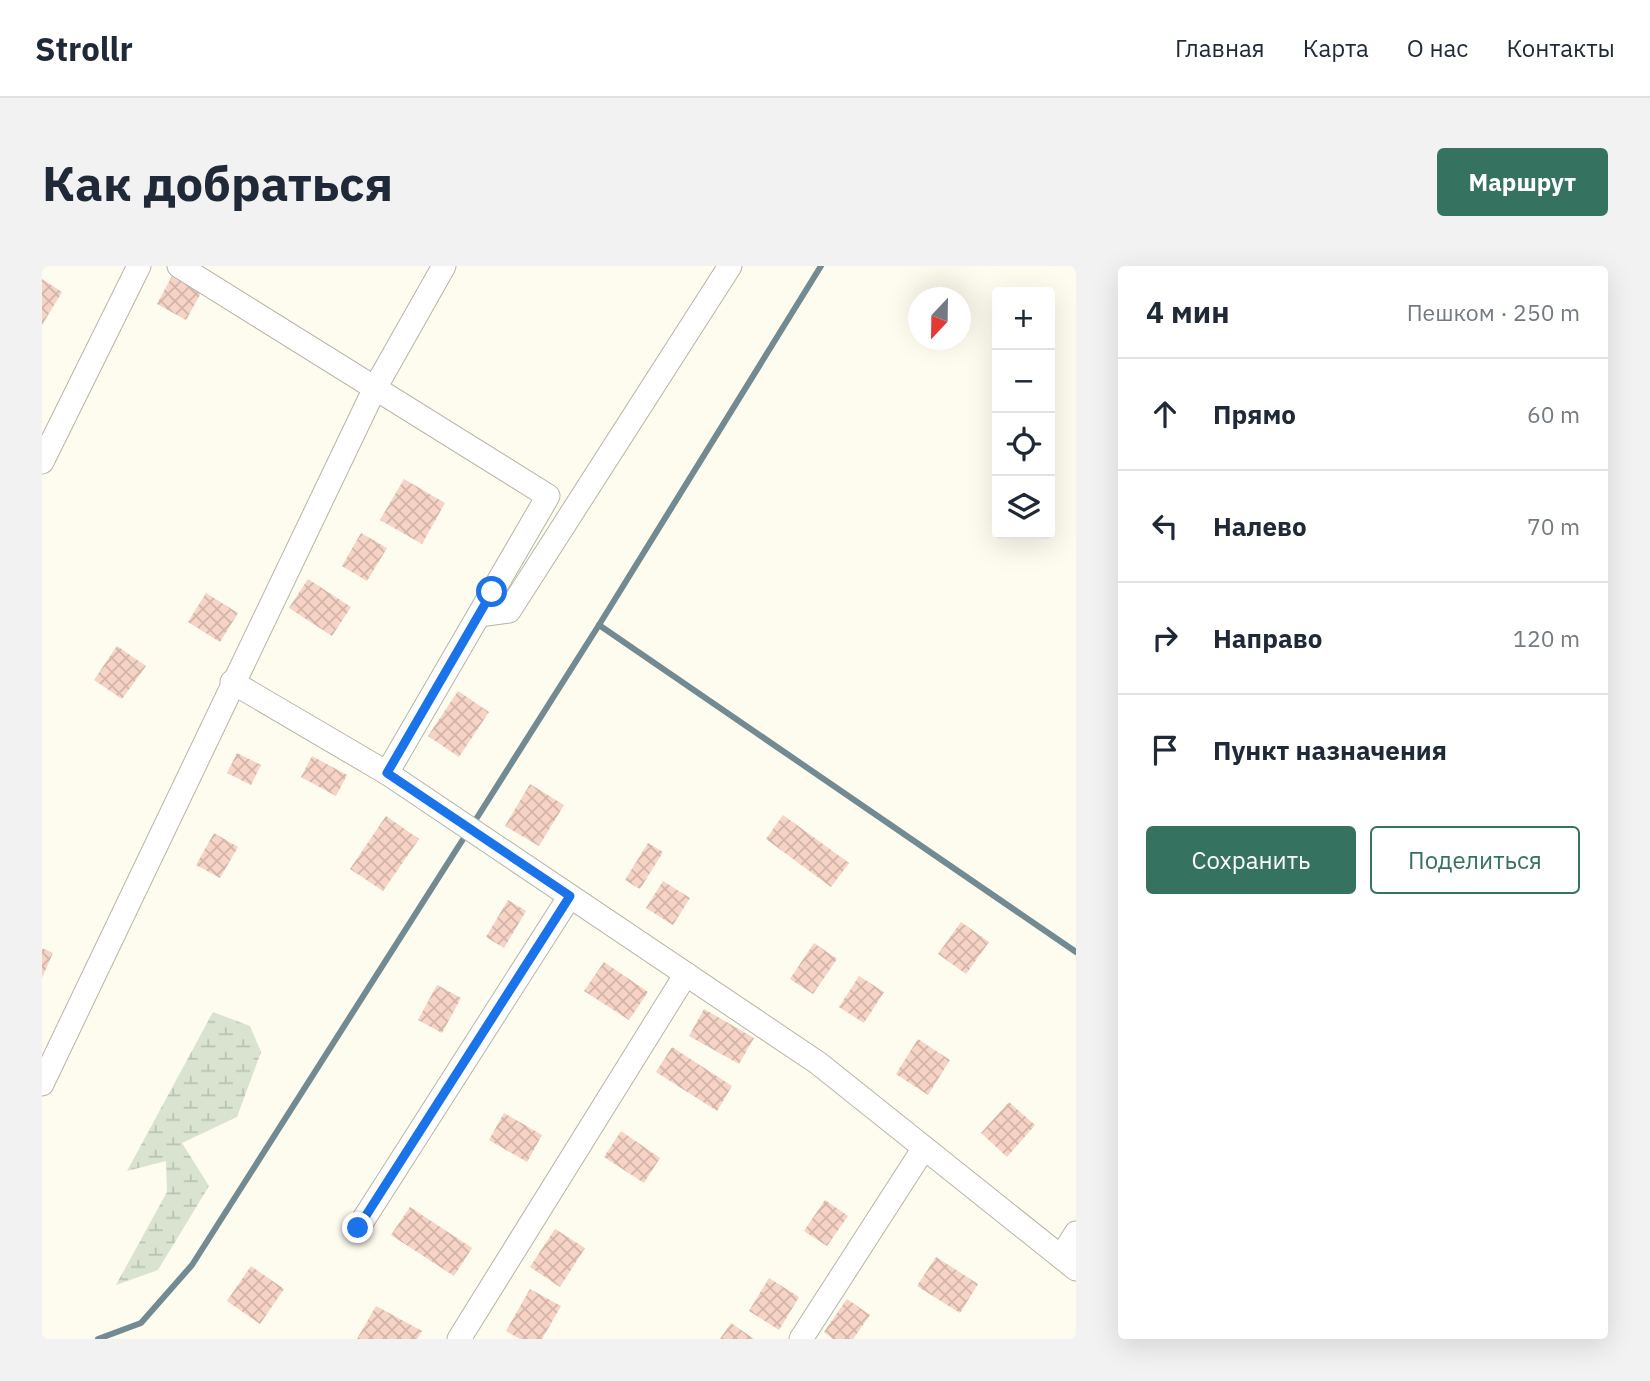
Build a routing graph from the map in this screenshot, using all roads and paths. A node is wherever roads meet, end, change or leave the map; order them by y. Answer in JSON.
{"nodes":[{"id":1,"x":139,"y":266,"type":"edge"},
{"id":2,"x":179,"y":266,"type":"edge"},
{"id":3,"x":443,"y":266,"type":"edge"},
{"id":4,"x":730,"y":266,"type":"edge"},
{"id":5,"x":375,"y":388,"type":"junction"},
{"id":6,"x":42,"y":462,"type":"edge"},
{"id":7,"x":479,"y":615,"type":"junction"},
{"id":8,"x":232,"y":682,"type":"junction"},
{"id":9,"x":387,"y":773,"type":"junction"},
{"id":10,"x":570,"y":896,"type":"junction"},
{"id":11,"x":686,"y":974,"type":"junction"},
{"id":12,"x":42,"y":1084,"type":"edge"},
{"id":13,"x":924,"y":1148,"type":"junction"},
{"id":14,"x":358,"y":1228,"type":"dead end"},
{"id":15,"x":1076,"y":1233,"type":"edge"},
{"id":16,"x":1069,"y":1263,"type":"edge"},
{"id":17,"x":459,"y":1339,"type":"edge"},
{"id":18,"x":801,"y":1339,"type":"edge"}],
"edges":[{"from":1,"to":6,"type":"street"},
{"from":2,"to":5,"type":"street"},
{"from":3,"to":5,"type":"street"},
{"from":4,"to":7,"type":"street"},
{"from":5,"to":7,"type":"street"},
{"from":5,"to":8,"type":"street"},
{"from":7,"to":9,"type":"street"},
{"from":8,"to":9,"type":"street"},
{"from":8,"to":12,"type":"street"},
{"from":9,"to":10,"type":"street"},
{"from":10,"to":11,"type":"street"},
{"from":10,"to":14,"type":"street"},
{"from":11,"to":13,"type":"street"},
{"from":11,"to":17,"type":"street"},
{"from":13,"to":16,"type":"street"},
{"from":13,"to":18,"type":"street"},
{"from":15,"to":16,"type":"street"}]}
